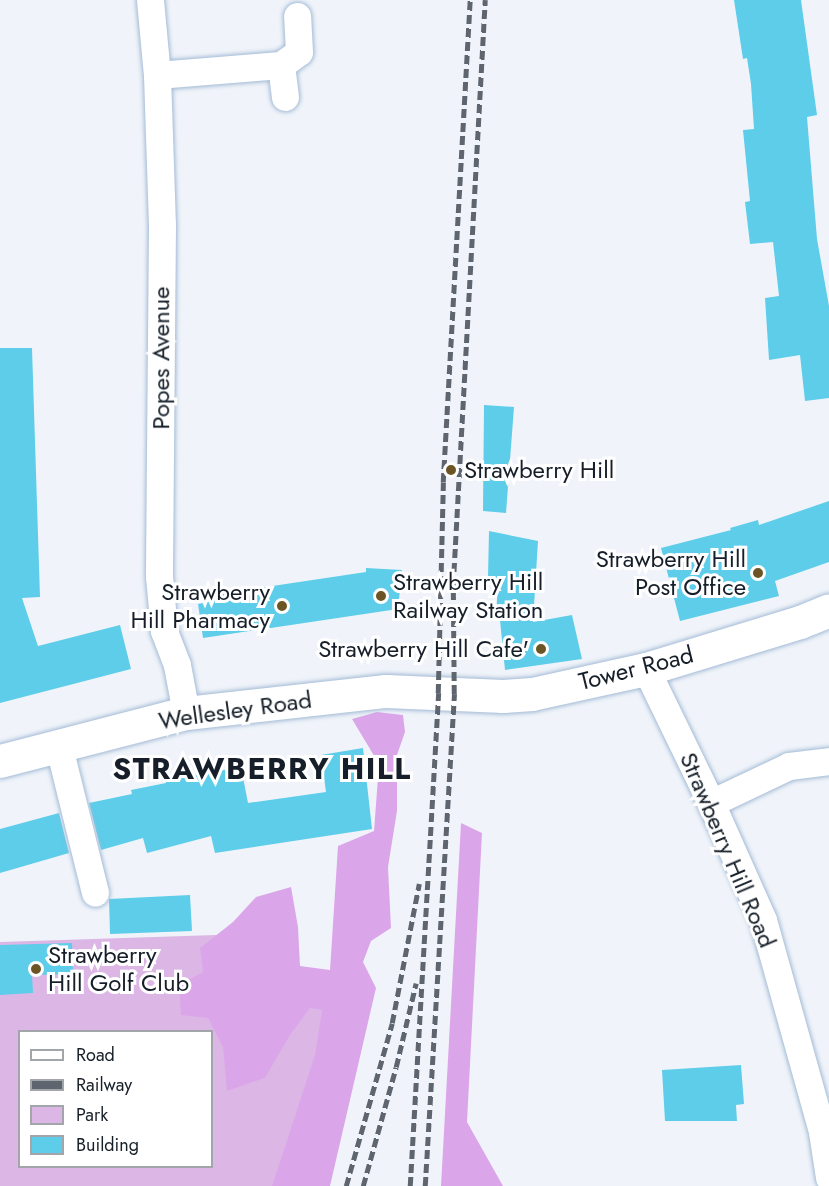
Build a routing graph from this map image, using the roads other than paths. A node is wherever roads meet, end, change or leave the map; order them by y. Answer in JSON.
{"nodes":[{"id":1,"x":150,"y":0,"type":"edge"},
{"id":2,"x":297,"y":16,"type":"dead end"},
{"id":3,"x":281,"y":65,"type":"junction"},
{"id":4,"x":157,"y":75,"type":"junction"},
{"id":5,"x":285,"y":97,"type":"dead end"},
{"id":6,"x":829,"y":610,"type":"edge"},
{"id":7,"x":646,"y":669,"type":"junction"},
{"id":8,"x":438,"y":693,"type":"joint"},
{"id":9,"x":186,"y":713,"type":"junction"},
{"id":10,"x":59,"y":747,"type":"junction"},
{"id":11,"x":0,"y":761,"type":"edge"},
{"id":12,"x":829,"y":761,"type":"edge"},
{"id":13,"x":711,"y":803,"type":"junction"},
{"id":14,"x":95,"y":893,"type":"dead end"},
{"id":15,"x":829,"y":1177,"type":"edge"}],
"edges":[{"from":1,"to":4,"type":"street","name":"Popes Avenue"},
{"from":2,"to":3,"type":"street"},
{"from":3,"to":4,"type":"street"},
{"from":3,"to":5,"type":"street"},
{"from":4,"to":9,"type":"street","name":"Popes Avenue"},
{"from":6,"to":7,"type":"street","name":"Tower Road"},
{"from":7,"to":8,"type":"street","name":"Tower Road"},
{"from":7,"to":13,"type":"street","name":"Strawberry Hill Road"},
{"from":8,"to":9,"type":"street","name":"Wellesley Road"},
{"from":9,"to":10,"type":"street","name":"Wellesley Road"},
{"from":10,"to":11,"type":"street","name":"Wellesley Road"},
{"from":10,"to":14,"type":"street"},
{"from":12,"to":13,"type":"street"},
{"from":13,"to":15,"type":"street","name":"Strawberry Hill Road"}]}
